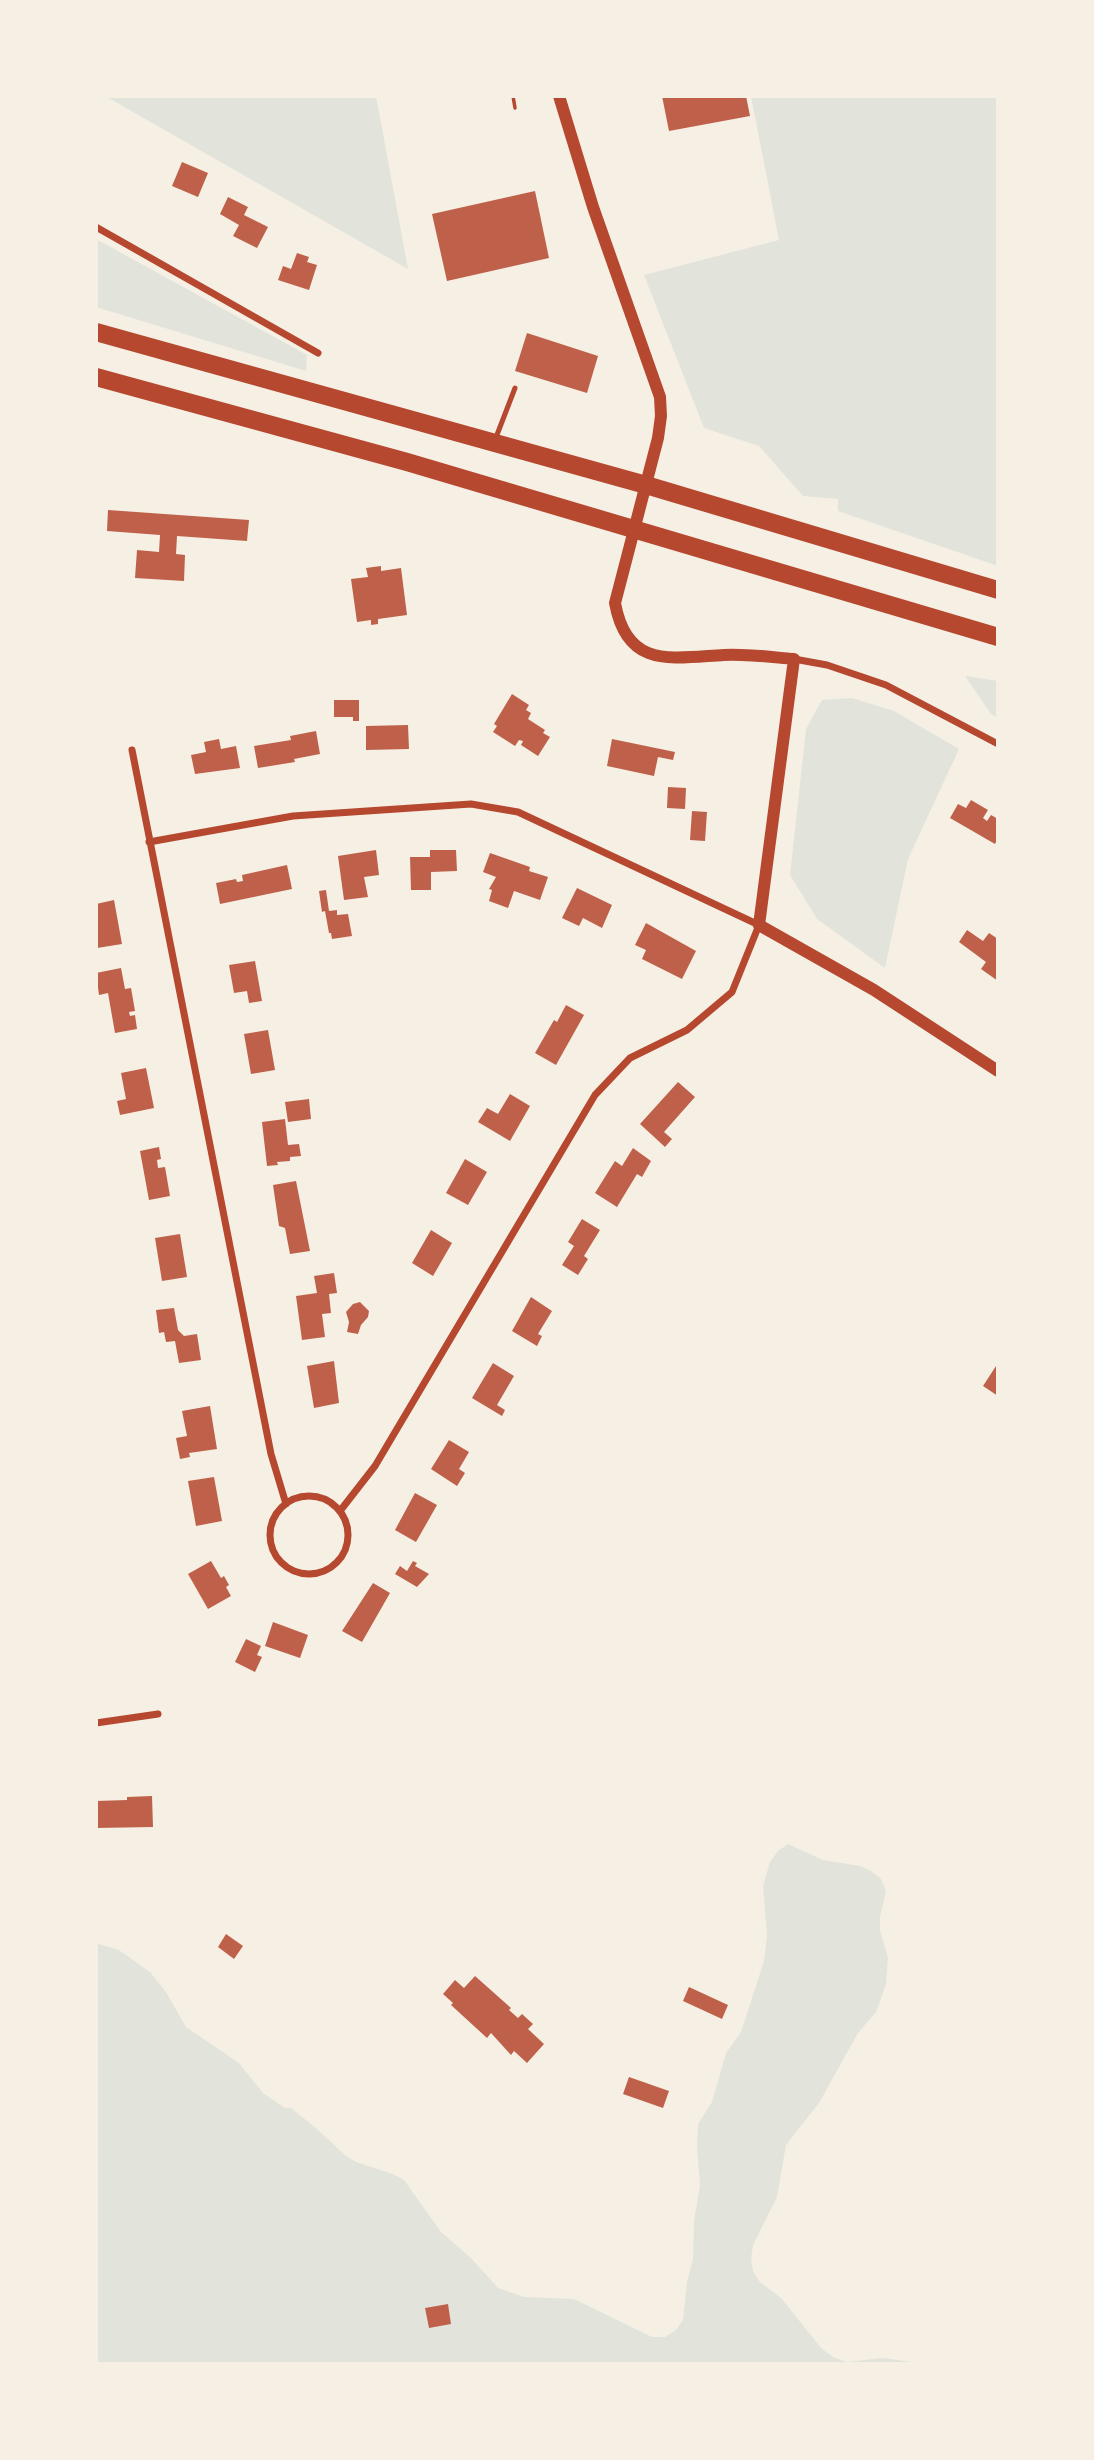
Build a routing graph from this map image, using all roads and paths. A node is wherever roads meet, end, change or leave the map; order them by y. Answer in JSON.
{"nodes":[{"id":1,"x":513,"y":96,"type":"edge"},
{"id":2,"x":559,"y":96,"type":"edge"},
{"id":3,"x":515,"y":108,"type":"dead end"},
{"id":4,"x":96,"y":227,"type":"edge"},
{"id":5,"x":96,"y":332,"type":"edge"},
{"id":6,"x":318,"y":353,"type":"dead end"},
{"id":7,"x":96,"y":377,"type":"edge"},
{"id":8,"x":514,"y":387,"type":"dead end"},
{"id":9,"x":494,"y":442,"type":"junction"},
{"id":10,"x":646,"y":485,"type":"junction"},
{"id":11,"x":634,"y":528,"type":"junction"},
{"id":12,"x":998,"y":590,"type":"edge"},
{"id":13,"x":998,"y":637,"type":"edge"},
{"id":14,"x":793,"y":659,"type":"junction"},
{"id":15,"x":998,"y":744,"type":"edge"},
{"id":16,"x":132,"y":750,"type":"dead end"},
{"id":17,"x":149,"y":842,"type":"junction"},
{"id":18,"x":759,"y":925,"type":"junction"},
{"id":19,"x":998,"y":1071,"type":"edge"},
{"id":20,"x":286,"y":1504,"type":"junction"},
{"id":21,"x":340,"y":1511,"type":"junction"},
{"id":22,"x":158,"y":1714,"type":"dead end"},
{"id":23,"x":96,"y":1723,"type":"edge"}],
"edges":[{"from":1,"to":3,"type":"path"},
{"from":2,"to":10,"type":"street"},
{"from":4,"to":6,"type":"street"},
{"from":5,"to":9,"type":"highway"},
{"from":7,"to":11,"type":"highway"},
{"from":8,"to":9,"type":"lane"},
{"from":9,"to":10,"type":"highway"},
{"from":10,"to":11,"type":"street"},
{"from":10,"to":12,"type":"highway"},
{"from":11,"to":13,"type":"highway"},
{"from":11,"to":14,"type":"street"},
{"from":14,"to":15,"type":"street"},
{"from":14,"to":18,"type":"street"},
{"from":16,"to":17,"type":"street"},
{"from":17,"to":18,"type":"street"},
{"from":17,"to":20,"type":"street"},
{"from":18,"to":19,"type":"street"},
{"from":18,"to":21,"type":"street"},
{"from":20,"to":21,"type":"street"},
{"from":20,"to":21,"type":"street"},
{"from":22,"to":23,"type":"street"}]}
